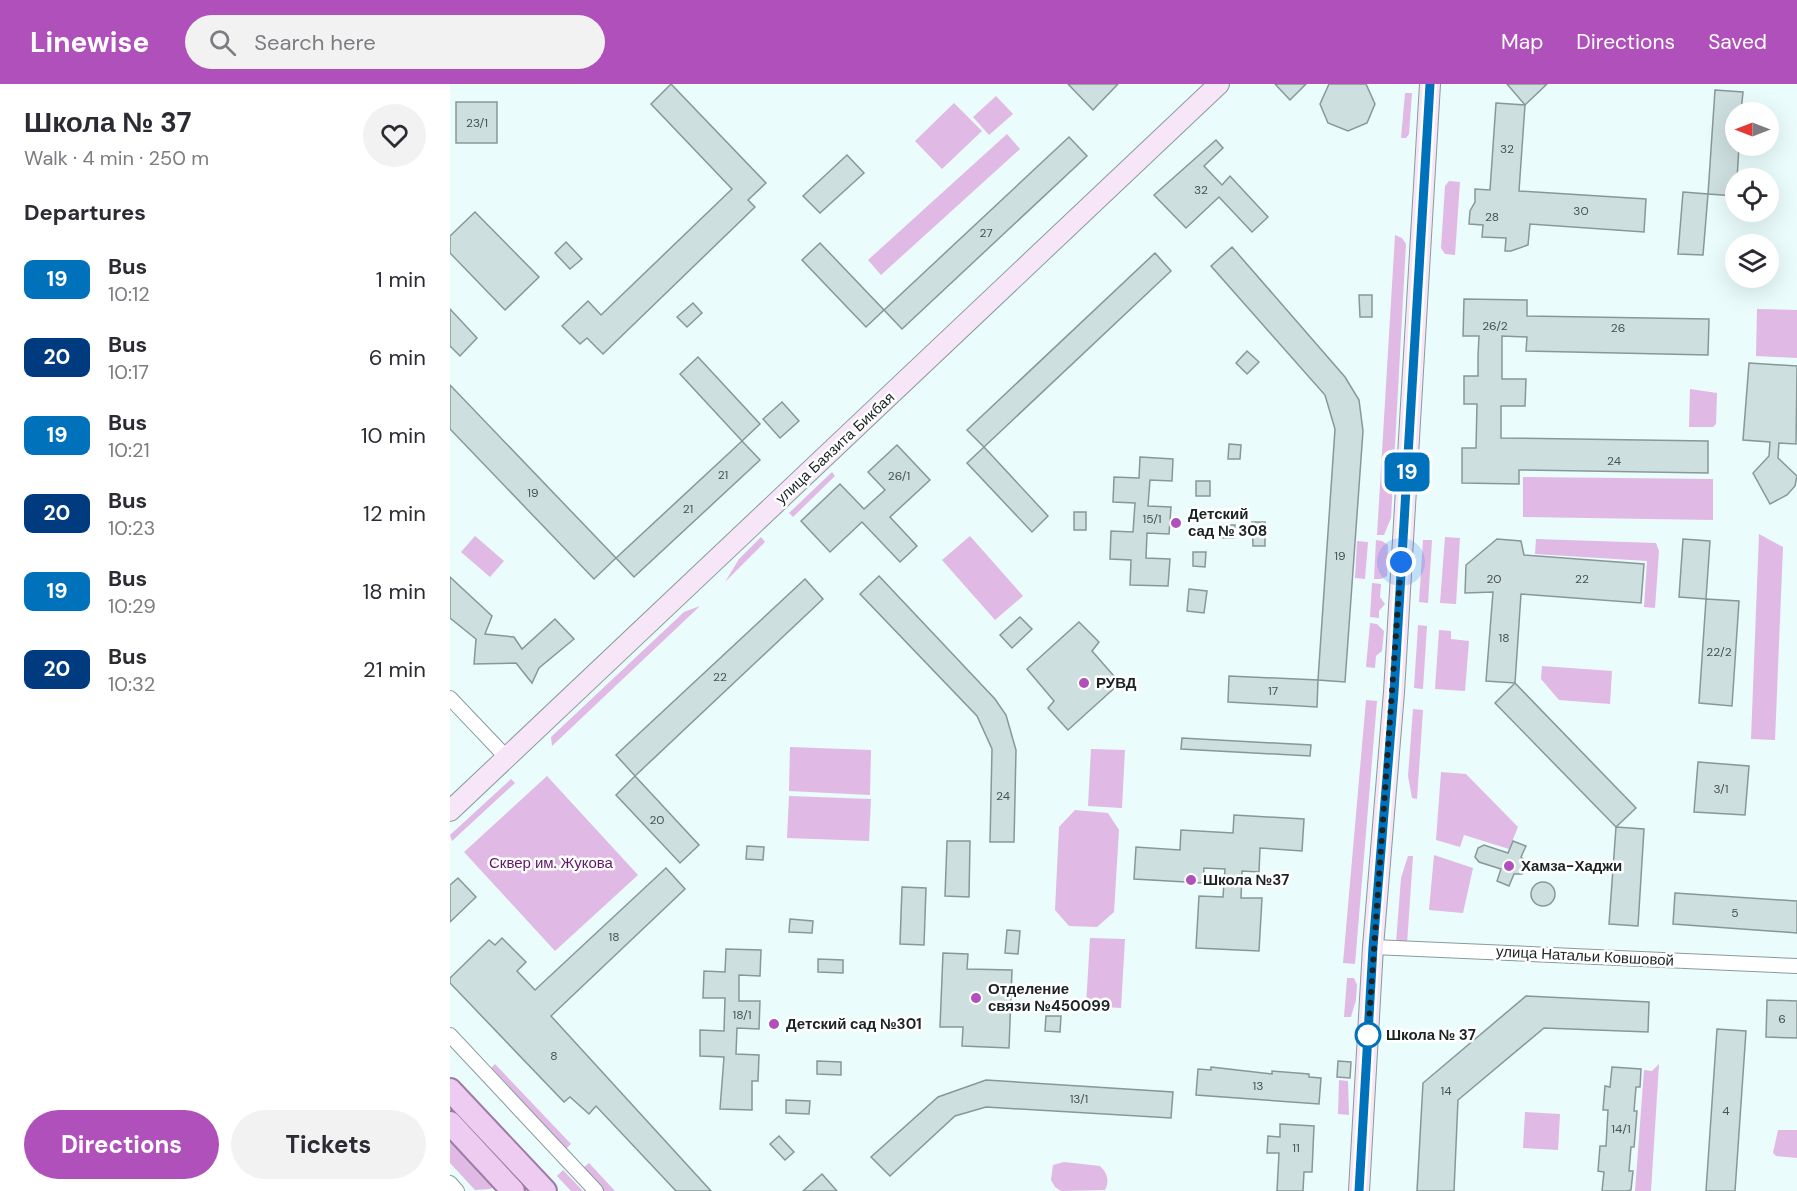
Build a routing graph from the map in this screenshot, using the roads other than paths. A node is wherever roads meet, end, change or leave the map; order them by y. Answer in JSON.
{"nodes":[{"id":1,"x":1220,"y":84,"type":"edge"},
{"id":2,"x":1430,"y":84,"type":"edge"},
{"id":3,"x":450,"y":698,"type":"edge"},
{"id":4,"x":507,"y":758,"type":"junction"},
{"id":5,"x":450,"y":811,"type":"edge"},
{"id":6,"x":1373,"y":947,"type":"junction"},
{"id":7,"x":1797,"y":966,"type":"edge"},
{"id":8,"x":450,"y":1035,"type":"edge"},
{"id":9,"x":450,"y":1090,"type":"edge"},
{"id":10,"x":450,"y":1123,"type":"edge"},
{"id":11,"x":450,"y":1183,"type":"edge"},
{"id":12,"x":457,"y":1191,"type":"edge"},
{"id":13,"x":513,"y":1191,"type":"edge"},
{"id":14,"x":544,"y":1191,"type":"edge"},
{"id":15,"x":596,"y":1191,"type":"edge"},
{"id":16,"x":1359,"y":1191,"type":"edge"}],
"edges":[{"from":1,"to":4,"type":"main road","name":"улица Баязита Бикбая"},
{"from":2,"to":6,"type":"main road"},
{"from":3,"to":4,"type":"street"},
{"from":4,"to":5,"type":"main road","name":"улица Баязита Бикбая"},
{"from":6,"to":7,"type":"street","name":"улица Натальи Ковшовой"},
{"from":6,"to":16,"type":"main road"},
{"from":8,"to":15,"type":"street"},
{"from":9,"to":14,"type":"main road"},
{"from":10,"to":13,"type":"main road"},
{"from":11,"to":12,"type":"street"}]}
